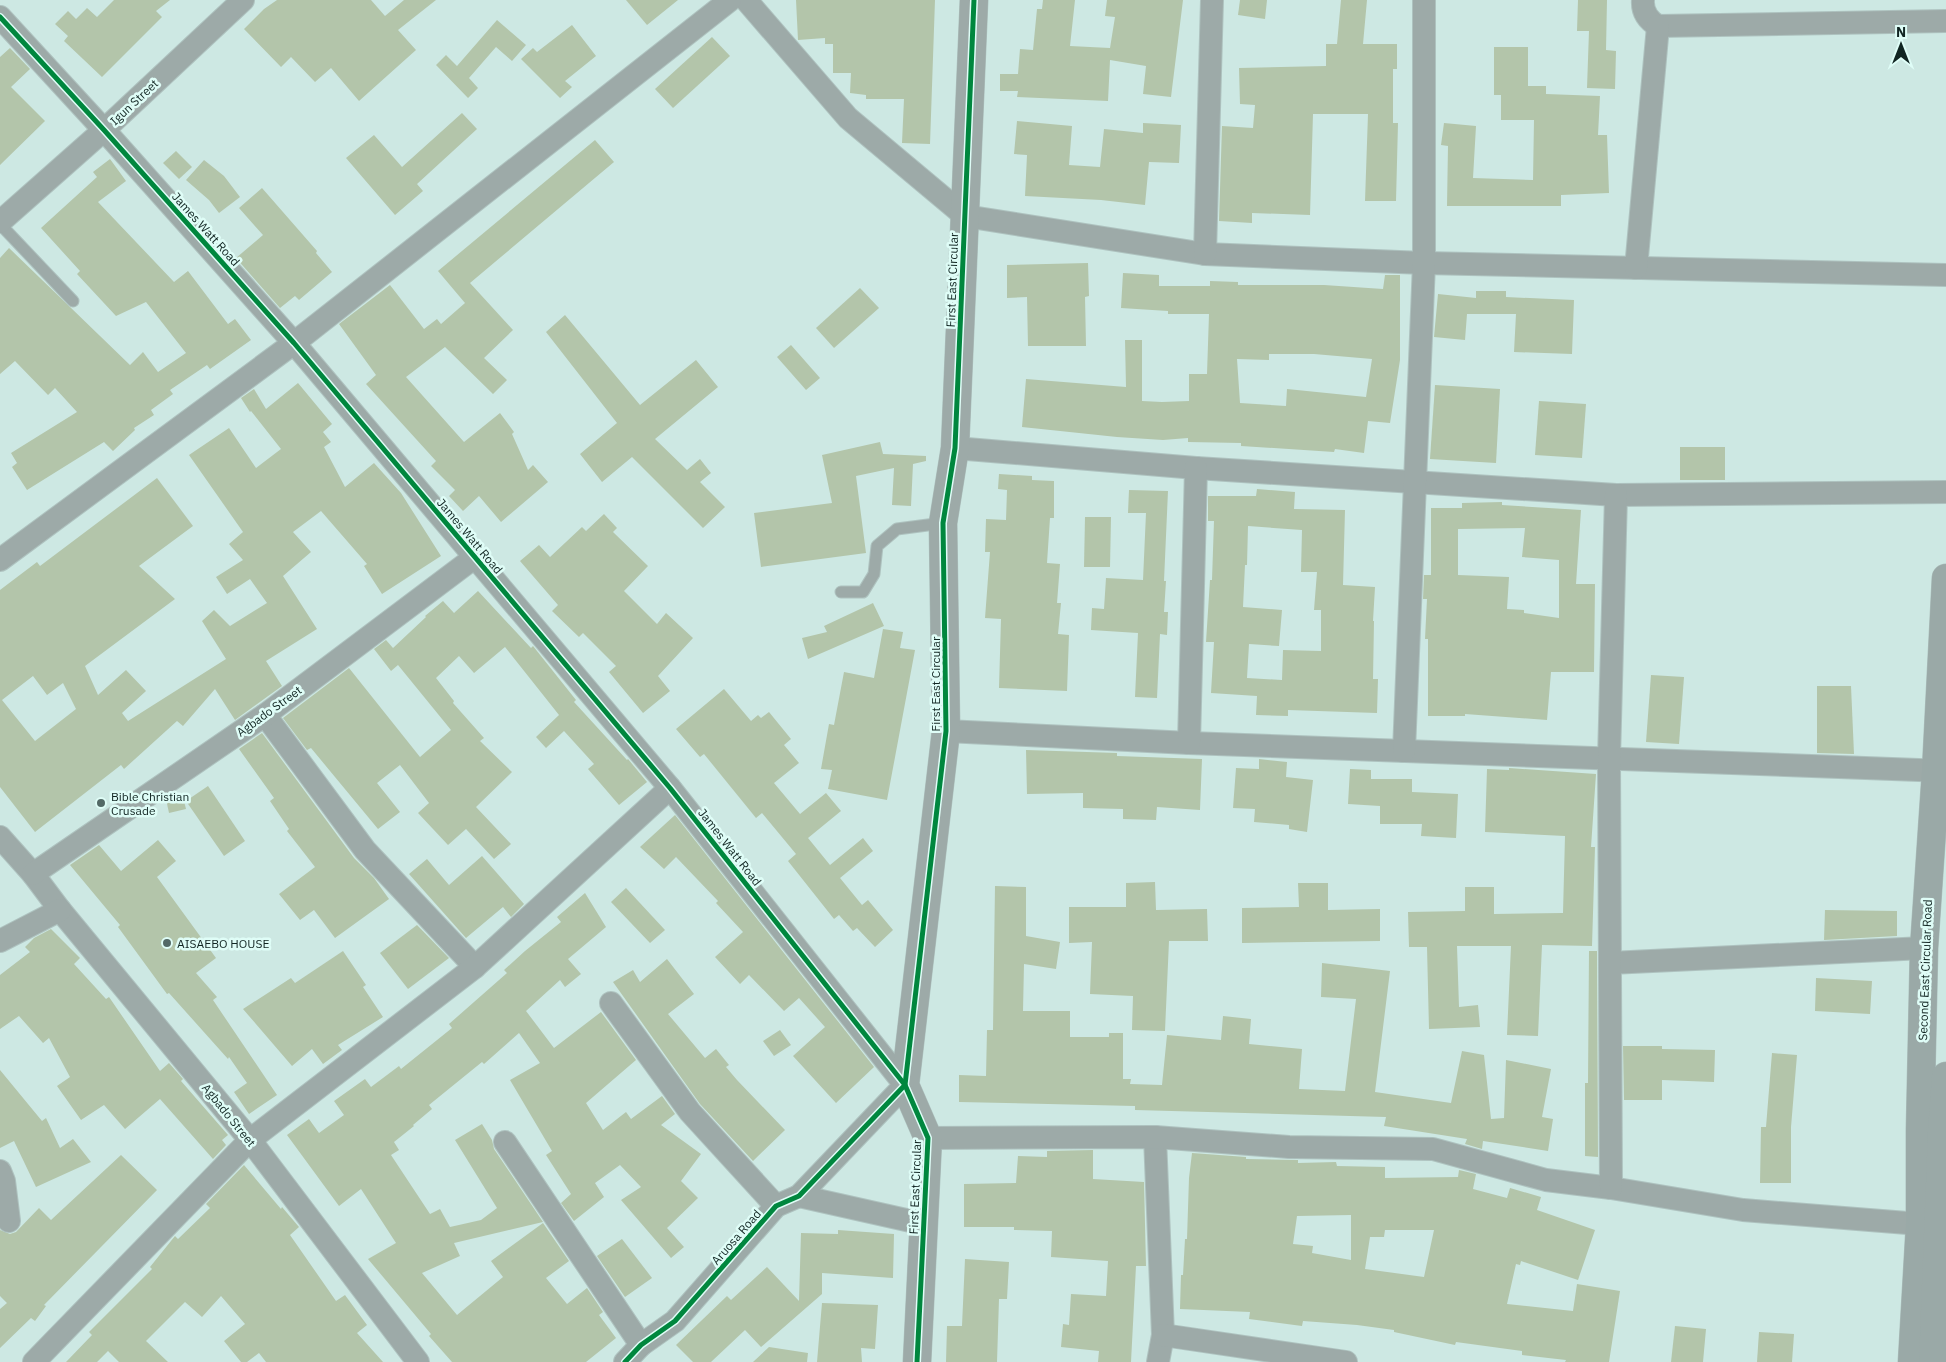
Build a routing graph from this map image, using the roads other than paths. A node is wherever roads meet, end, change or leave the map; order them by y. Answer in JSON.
{"nodes":[{"id":1,"x":243,"y":0,"type":"edge"},
{"id":2,"x":730,"y":0,"type":"edge"},
{"id":3,"x":746,"y":0,"type":"edge"},
{"id":4,"x":974,"y":0,"type":"edge"},
{"id":5,"x":1212,"y":0,"type":"edge"},
{"id":6,"x":1424,"y":0,"type":"edge"},
{"id":7,"x":1643,"y":0,"type":"edge"},
{"id":8,"x":0,"y":17,"type":"edge"},
{"id":9,"x":1946,"y":21,"type":"edge"},
{"id":10,"x":1658,"y":26,"type":"junction"},
{"id":11,"x":104,"y":130,"type":"junction"},
{"id":12,"x":965,"y":216,"type":"junction"},
{"id":13,"x":0,"y":223,"type":"edge"},
{"id":14,"x":1206,"y":254,"type":"junction"},
{"id":15,"x":1424,"y":263,"type":"junction"},
{"id":16,"x":1636,"y":268,"type":"junction"},
{"id":17,"x":1946,"y":275,"type":"edge"},
{"id":18,"x":73,"y":302,"type":"dead end"},
{"id":19,"x":294,"y":343,"type":"junction"},
{"id":20,"x":955,"y":448,"type":"junction"},
{"id":21,"x":1196,"y":468,"type":"junction"},
{"id":22,"x":1413,"y":482,"type":"junction"},
{"id":23,"x":1946,"y":492,"type":"edge"},
{"id":24,"x":1616,"y":495,"type":"junction"},
{"id":25,"x":943,"y":523,"type":"junction"},
{"id":26,"x":475,"y":557,"type":"junction"},
{"id":27,"x":0,"y":560,"type":"edge"},
{"id":28,"x":1946,"y":578,"type":"edge"},
{"id":29,"x":841,"y":592,"type":"dead end"},
{"id":30,"x":265,"y":715,"type":"junction"},
{"id":31,"x":946,"y":731,"type":"junction"},
{"id":32,"x":1188,"y":743,"type":"junction"},
{"id":33,"x":1404,"y":751,"type":"junction"},
{"id":34,"x":1609,"y":759,"type":"junction"},
{"id":35,"x":1941,"y":771,"type":"edge"},
{"id":36,"x":670,"y":788,"type":"junction"},
{"id":37,"x":0,"y":836,"type":"edge"},
{"id":38,"x":33,"y":874,"type":"junction"},
{"id":39,"x":60,"y":910,"type":"junction"},
{"id":40,"x":0,"y":941,"type":"edge"},
{"id":41,"x":1924,"y":948,"type":"junction"},
{"id":42,"x":1610,"y":962,"type":"junction"},
{"id":43,"x":475,"y":967,"type":"junction"},
{"id":44,"x":611,"y":1003,"type":"dead end"},
{"id":45,"x":1946,"y":1076,"type":"edge"},
{"id":46,"x":905,"y":1085,"type":"junction"},
{"id":47,"x":1944,"y":1131,"type":"edge"},
{"id":48,"x":1155,"y":1137,"type":"junction"},
{"id":49,"x":928,"y":1138,"type":"junction"},
{"id":50,"x":250,"y":1140,"type":"junction"},
{"id":51,"x":505,"y":1142,"type":"dead end"},
{"id":52,"x":0,"y":1171,"type":"edge"},
{"id":53,"x":1611,"y":1188,"type":"junction"},
{"id":54,"x":799,"y":1196,"type":"junction"},
{"id":55,"x":776,"y":1206,"type":"junction"},
{"id":56,"x":9,"y":1221,"type":"dead end"},
{"id":57,"x":924,"y":1224,"type":"junction"},
{"id":58,"x":1920,"y":1224,"type":"junction"},
{"id":59,"x":1163,"y":1335,"type":"junction"},
{"id":60,"x":641,"y":1345,"type":"junction"},
{"id":61,"x":34,"y":1362,"type":"edge"},
{"id":62,"x":418,"y":1362,"type":"edge"},
{"id":63,"x":625,"y":1362,"type":"edge"},
{"id":64,"x":917,"y":1362,"type":"edge"},
{"id":65,"x":1158,"y":1362,"type":"edge"},
{"id":66,"x":1346,"y":1362,"type":"edge"},
{"id":67,"x":1912,"y":1362,"type":"edge"},
{"id":68,"x":1933,"y":1362,"type":"edge"}],
"edges":[{"from":1,"to":11,"type":"street","name":"Igun Street"},
{"from":2,"to":19,"type":"street"},
{"from":3,"to":12,"type":"street"},
{"from":4,"to":12,"type":"street","name":"First East Circular"},
{"from":5,"to":14,"type":"street"},
{"from":6,"to":15,"type":"street"},
{"from":7,"to":10,"type":"street"},
{"from":8,"to":11,"type":"street","name":"James Watt Road"},
{"from":9,"to":10,"type":"street"},
{"from":10,"to":16,"type":"street"},
{"from":11,"to":13,"type":"street","name":"Igun Street"},
{"from":11,"to":19,"type":"street","name":"James Watt Road"},
{"from":12,"to":14,"type":"street"},
{"from":12,"to":20,"type":"street","name":"First East Circular"},
{"from":13,"to":18,"type":"lane"},
{"from":14,"to":15,"type":"street"},
{"from":15,"to":16,"type":"street"},
{"from":15,"to":22,"type":"street"},
{"from":16,"to":17,"type":"street"},
{"from":19,"to":26,"type":"street","name":"James Watt Road"},
{"from":19,"to":27,"type":"street"},
{"from":20,"to":21,"type":"street"},
{"from":20,"to":25,"type":"street","name":"First East Circular"},
{"from":21,"to":22,"type":"street"},
{"from":21,"to":32,"type":"street"},
{"from":22,"to":24,"type":"street"},
{"from":22,"to":33,"type":"street"},
{"from":23,"to":24,"type":"street"},
{"from":24,"to":34,"type":"street"},
{"from":25,"to":29,"type":"lane"},
{"from":25,"to":31,"type":"street","name":"First East Circular"},
{"from":26,"to":30,"type":"street","name":"Agbado Street"},
{"from":26,"to":36,"type":"street","name":"James Watt Road"},
{"from":28,"to":35,"type":"main road","name":"Second East Circular Road"},
{"from":30,"to":38,"type":"street","name":"Agbado Street"},
{"from":30,"to":43,"type":"street"},
{"from":31,"to":32,"type":"street"},
{"from":31,"to":46,"type":"street","name":"First East Circular"},
{"from":32,"to":33,"type":"street"},
{"from":33,"to":34,"type":"street"},
{"from":34,"to":35,"type":"street"},
{"from":34,"to":42,"type":"street"},
{"from":35,"to":41,"type":"main road","name":"Second East Circular Road"},
{"from":36,"to":43,"type":"street"},
{"from":36,"to":46,"type":"street","name":"James Watt Road"},
{"from":37,"to":38,"type":"street","name":"Agbado Street"},
{"from":38,"to":39,"type":"street","name":"Agbado Street"},
{"from":39,"to":40,"type":"street"},
{"from":39,"to":50,"type":"street","name":"Agbado Street"},
{"from":41,"to":42,"type":"street"},
{"from":41,"to":58,"type":"main road","name":"Second East Circular Road"},
{"from":42,"to":53,"type":"street"},
{"from":43,"to":50,"type":"street"},
{"from":44,"to":55,"type":"street"},
{"from":45,"to":47,"type":"main road"},
{"from":46,"to":49,"type":"street","name":"First East Circular"},
{"from":46,"to":54,"type":"street","name":"Aruosa Road"},
{"from":47,"to":68,"type":"main road"},
{"from":48,"to":49,"type":"street"},
{"from":48,"to":53,"type":"street"},
{"from":48,"to":59,"type":"street"},
{"from":49,"to":57,"type":"street","name":"First East Circular"},
{"from":50,"to":61,"type":"street"},
{"from":50,"to":62,"type":"street","name":"Agbado Street"},
{"from":51,"to":60,"type":"street"},
{"from":52,"to":56,"type":"street"},
{"from":53,"to":58,"type":"street"},
{"from":54,"to":55,"type":"street","name":"Aruosa Road"},
{"from":54,"to":57,"type":"street"},
{"from":55,"to":60,"type":"street","name":"Aruosa Road"},
{"from":57,"to":64,"type":"street","name":"First East Circular"},
{"from":58,"to":67,"type":"main road","name":"Second East Circular Road"},
{"from":59,"to":65,"type":"street"},
{"from":59,"to":66,"type":"street"},
{"from":60,"to":63,"type":"street","name":"Aruosa Road"}]}
